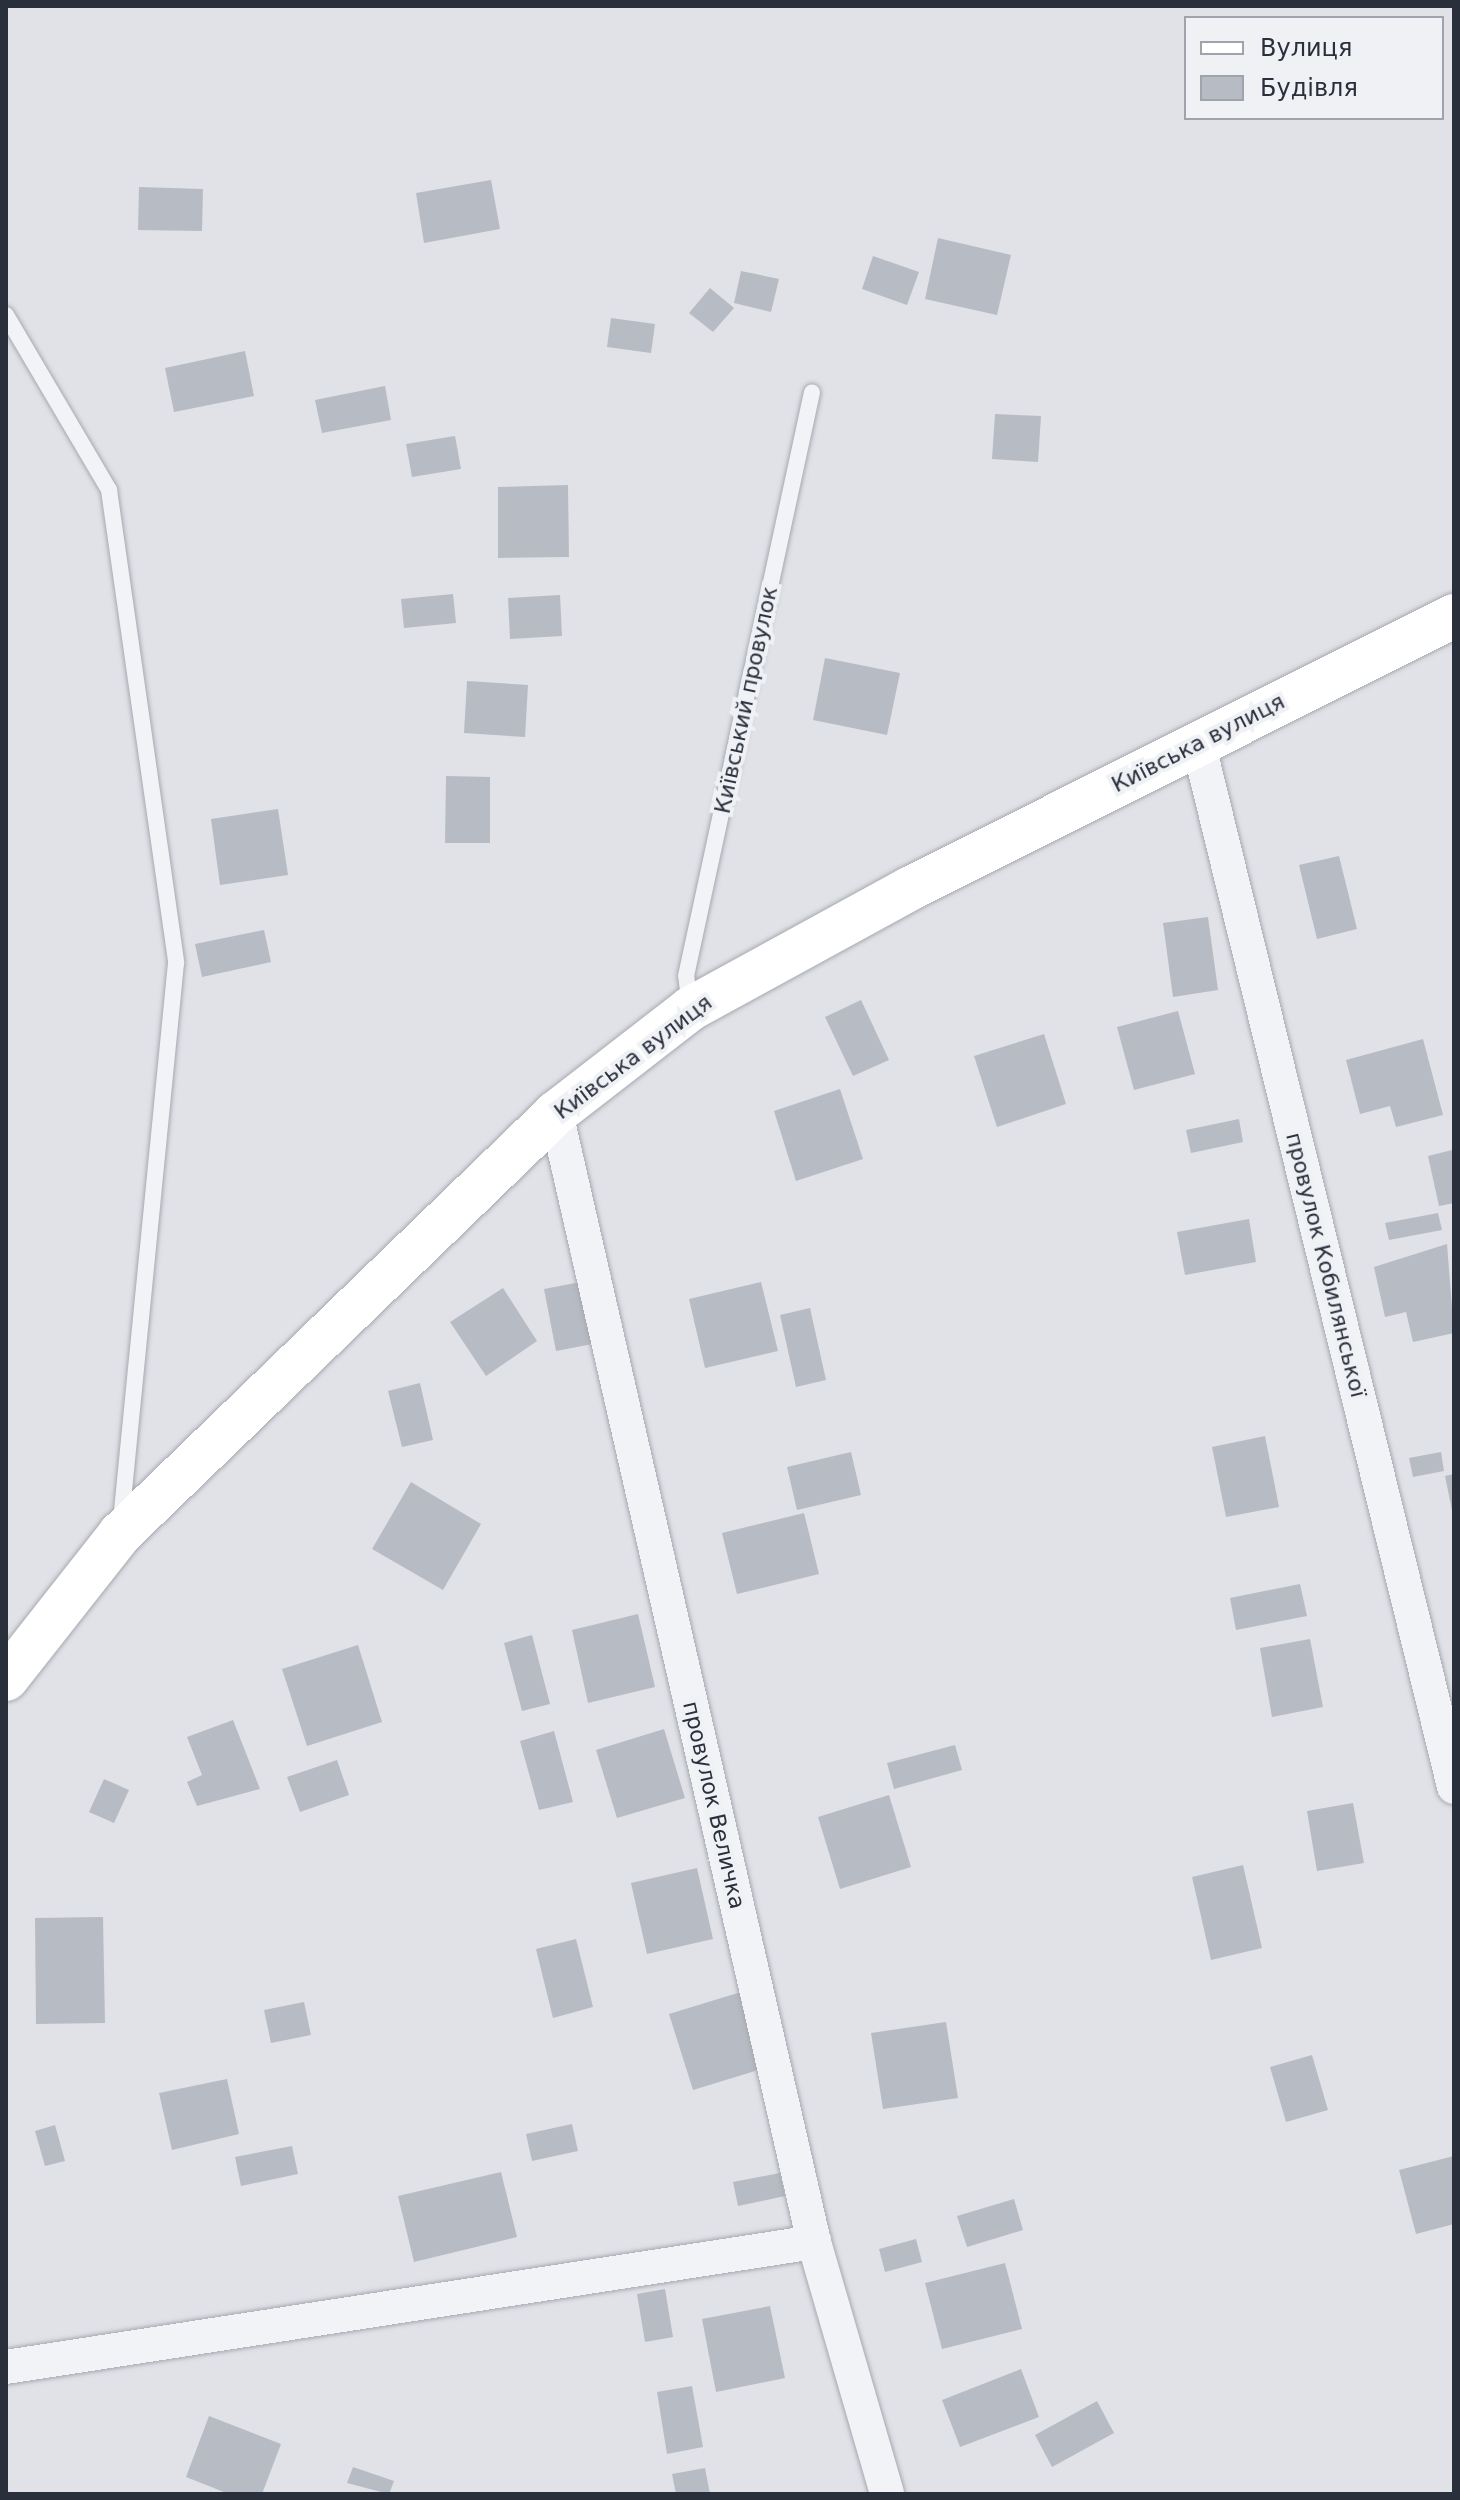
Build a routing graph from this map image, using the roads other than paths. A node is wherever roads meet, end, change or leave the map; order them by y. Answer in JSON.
{"nodes":[{"id":1,"x":6,"y":315,"type":"edge"},
{"id":2,"x":812,"y":392,"type":"dead end"},
{"id":3,"x":1454,"y":616,"type":"edge"},
{"id":4,"x":1198,"y":742,"type":"junction"},
{"id":5,"x":690,"y":1009,"type":"junction"},
{"id":6,"x":556,"y":1113,"type":"junction"},
{"id":7,"x":120,"y":1534,"type":"junction"},
{"id":8,"x":6,"y":1679,"type":"edge"},
{"id":9,"x":1454,"y":1787,"type":"edge"},
{"id":10,"x":814,"y":2242,"type":"junction"},
{"id":11,"x":6,"y":2367,"type":"edge"},
{"id":12,"x":887,"y":2494,"type":"edge"}],
"edges":[{"from":1,"to":7,"type":"lane"},
{"from":2,"to":5,"type":"lane","name":"Київський провулок"},
{"from":3,"to":4,"type":"main road","name":"Київська вулиця"},
{"from":4,"to":5,"type":"main road","name":"Київська вулиця"},
{"from":4,"to":9,"type":"street","name":"провулок Кобилянської"},
{"from":5,"to":6,"type":"main road","name":"Київська вулиця"},
{"from":6,"to":7,"type":"main road","name":"Київська вулиця"},
{"from":6,"to":10,"type":"street","name":"провулок Величка"},
{"from":7,"to":8,"type":"main road","name":"Київська вулиця"},
{"from":10,"to":11,"type":"street"},
{"from":10,"to":12,"type":"street","name":"провулок Величка"}]}
